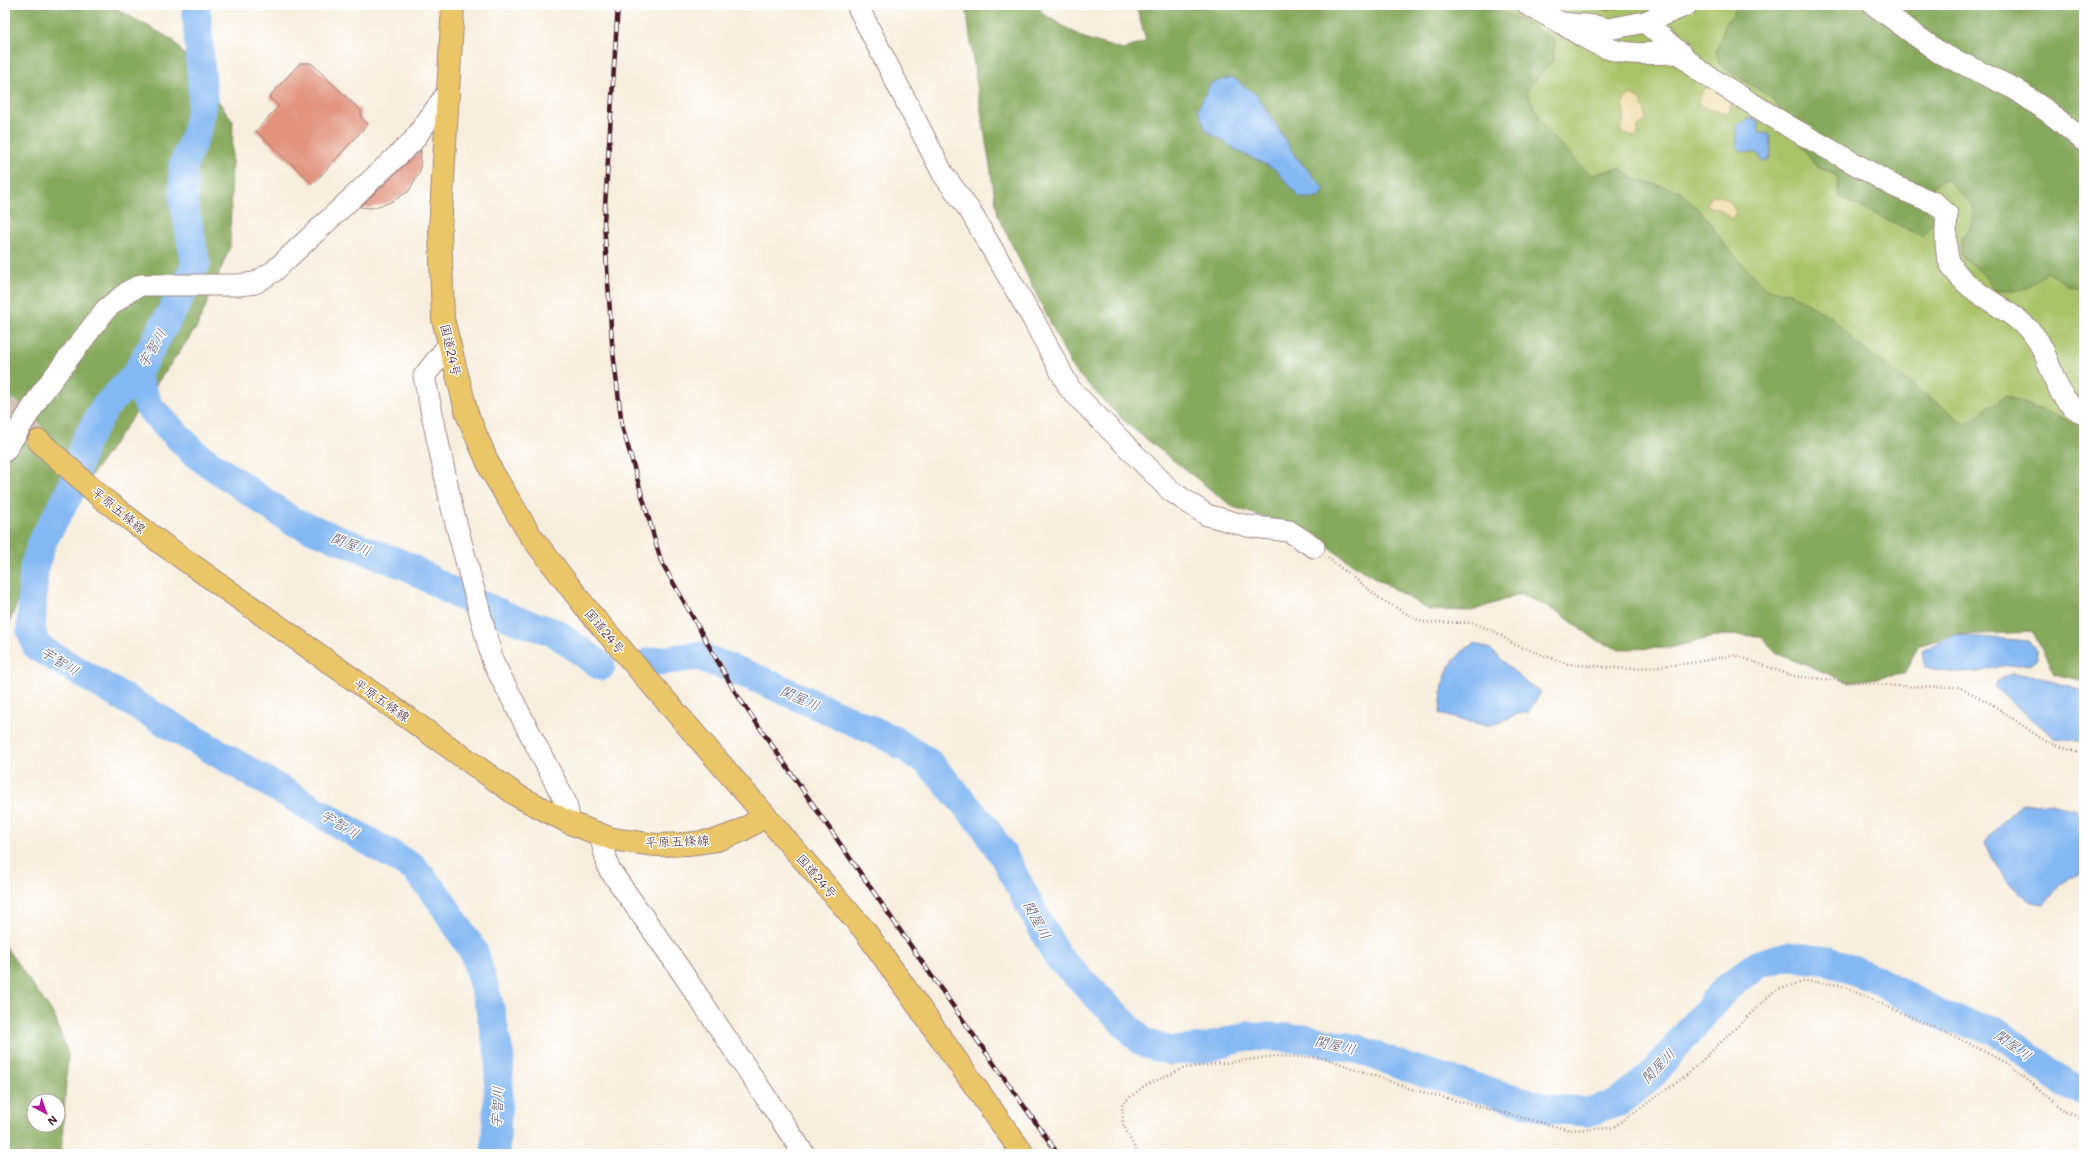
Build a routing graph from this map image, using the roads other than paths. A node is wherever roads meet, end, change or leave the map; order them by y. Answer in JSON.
{"nodes":[{"id":1,"x":453,"y":5,"type":"edge"},
{"id":2,"x":857,"y":5,"type":"edge"},
{"id":3,"x":1528,"y":5,"type":"edge"},
{"id":4,"x":1874,"y":5,"type":"edge"},
{"id":5,"x":1682,"y":7,"type":"edge"},
{"id":6,"x":1645,"y":22,"type":"junction"},
{"id":7,"x":1560,"y":23,"type":"junction"},
{"id":8,"x":1676,"y":48,"type":"junction"},
{"id":9,"x":448,"y":92,"type":"junction"},
{"id":10,"x":2084,"y":142,"type":"edge"},
{"id":11,"x":448,"y":346,"type":"junction"},
{"id":12,"x":2084,"y":413,"type":"edge"},
{"id":13,"x":39,"y":441,"type":"tunnel mouth"},
{"id":14,"x":5,"y":451,"type":"edge"},
{"id":15,"x":1314,"y":547,"type":"road end"},
{"id":16,"x":765,"y":816,"type":"junction"},
{"id":17,"x":570,"y":823,"type":"junction"},
{"id":18,"x":600,"y":835,"type":"junction"},
{"id":19,"x":804,"y":1154,"type":"edge"},
{"id":20,"x":1023,"y":1154,"type":"edge"}],
"edges":[{"from":1,"to":9,"type":"main road","name":"国道24号"},
{"from":2,"to":15,"type":"street"},
{"from":3,"to":7,"type":"street"},
{"from":4,"to":10,"type":"street"},
{"from":5,"to":6,"type":"street"},
{"from":5,"to":8,"type":"street"},
{"from":6,"to":7,"type":"street"},
{"from":6,"to":8,"type":"street"},
{"from":7,"to":8,"type":"street"},
{"from":8,"to":12,"type":"street"},
{"from":9,"to":11,"type":"main road","name":"国道24号"},
{"from":9,"to":14,"type":"street"},
{"from":11,"to":16,"type":"main road","name":"国道24号"},
{"from":11,"to":17,"type":"street"},
{"from":13,"to":17,"type":"main road","name":"平原五條線"},
{"from":16,"to":18,"type":"main road","name":"平原五條線"},
{"from":16,"to":20,"type":"main road","name":"国道24号"},
{"from":17,"to":18,"type":"main road","name":"平原五條線"},
{"from":18,"to":19,"type":"street"}]}
